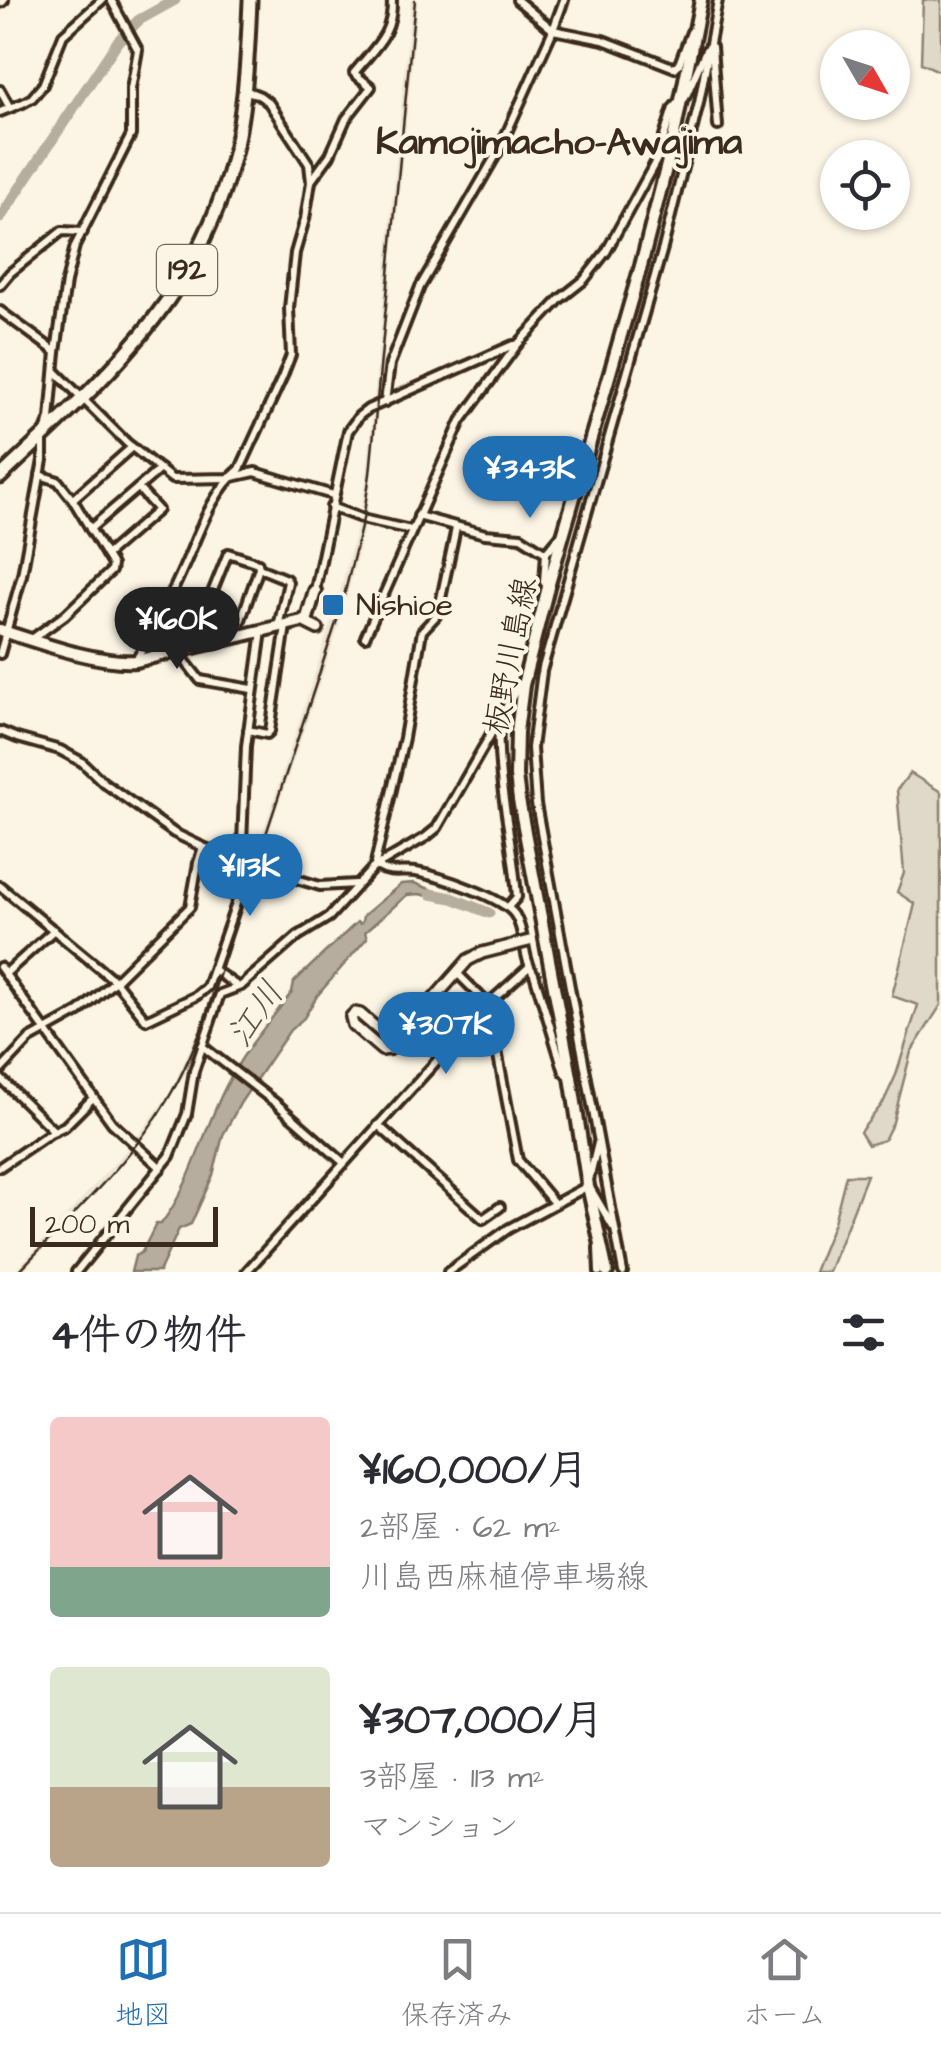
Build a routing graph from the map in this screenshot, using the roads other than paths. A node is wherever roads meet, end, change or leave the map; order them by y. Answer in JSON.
{"nodes":[{"id":1,"x":102,"y":0,"type":"edge"},
{"id":2,"x":111,"y":0,"type":"edge"},
{"id":3,"x":250,"y":0,"type":"edge"},
{"id":4,"x":392,"y":0,"type":"edge"},
{"id":5,"x":517,"y":0,"type":"edge"},
{"id":6,"x":564,"y":0,"type":"edge"},
{"id":7,"x":702,"y":0,"type":"edge"},
{"id":8,"x":718,"y":0,"type":"edge"},
{"id":9,"x":698,"y":22,"type":"junction"},
{"id":10,"x":553,"y":30,"type":"junction"},
{"id":11,"x":711,"y":46,"type":"junction"},
{"id":12,"x":0,"y":90,"type":"edge"},
{"id":13,"x":245,"y":90,"type":"junction"},
{"id":14,"x":679,"y":104,"type":"junction"},
{"id":15,"x":10,"y":108,"type":"junction"},
{"id":16,"x":0,"y":112,"type":"edge"},
{"id":17,"x":718,"y":126,"type":"dead end"},
{"id":18,"x":310,"y":182,"type":"junction"},
{"id":19,"x":83,"y":232,"type":"junction"},
{"id":20,"x":0,"y":285,"type":"edge"},
{"id":21,"x":0,"y":311,"type":"edge"},
{"id":22,"x":516,"y":345,"type":"junction"},
{"id":23,"x":56,"y":352,"type":"junction"},
{"id":24,"x":55,"y":371,"type":"junction"},
{"id":25,"x":83,"y":398,"type":"junction"},
{"id":26,"x":385,"y":402,"type":"junction"},
{"id":27,"x":44,"y":436,"type":"junction"},
{"id":28,"x":132,"y":447,"type":"junction"},
{"id":29,"x":160,"y":469,"type":"junction"},
{"id":30,"x":40,"y":475,"type":"junction"},
{"id":31,"x":0,"y":477,"type":"edge"},
{"id":32,"x":228,"y":478,"type":"junction"},
{"id":33,"x":138,"y":488,"type":"junction"},
{"id":34,"x":333,"y":496,"type":"junction"},
{"id":35,"x":73,"y":500,"type":"junction"},
{"id":36,"x":331,"y":507,"type":"junction"},
{"id":37,"x":418,"y":516,"type":"junction"},
{"id":38,"x":90,"y":528,"type":"junction"},
{"id":39,"x":456,"y":528,"type":"junction"},
{"id":40,"x":412,"y":530,"type":"junction"},
{"id":41,"x":565,"y":530,"type":"junction"},
{"id":42,"x":546,"y":554,"type":"junction"},
{"id":43,"x":106,"y":555,"type":"junction"},
{"id":44,"x":259,"y":568,"type":"junction"},
{"id":45,"x":548,"y":586,"type":"junction"},
{"id":46,"x":315,"y":591,"type":"joint"},
{"id":47,"x":302,"y":621,"type":"junction"},
{"id":48,"x":282,"y":626,"type":"junction"},
{"id":49,"x":318,"y":629,"type":"dead end"},
{"id":50,"x":3,"y":631,"type":"edge"},
{"id":51,"x":262,"y":631,"type":"junction"},
{"id":52,"x":235,"y":637,"type":"junction"},
{"id":53,"x":365,"y":637,"type":"dead end"},
{"id":54,"x":32,"y":639,"type":"junction"},
{"id":55,"x":183,"y":650,"type":"junction"},
{"id":56,"x":0,"y":654,"type":"edge"},
{"id":57,"x":136,"y":661,"type":"junction"},
{"id":58,"x":523,"y":686,"type":"junction"},
{"id":59,"x":252,"y":689,"type":"junction"},
{"id":60,"x":500,"y":722,"type":"junction"},
{"id":61,"x":0,"y":730,"type":"edge"},
{"id":62,"x":248,"y":730,"type":"junction"},
{"id":63,"x":204,"y":847,"type":"junction"},
{"id":64,"x":241,"y":861,"type":"junction"},
{"id":65,"x":377,"y":867,"type":"junction"},
{"id":66,"x":260,"y":868,"type":"dead end"},
{"id":67,"x":357,"y":884,"type":"junction"},
{"id":68,"x":0,"y":886,"type":"edge"},
{"id":69,"x":508,"y":906,"type":"junction"},
{"id":70,"x":54,"y":930,"type":"junction"},
{"id":71,"x":543,"y":938,"type":"junction"},
{"id":72,"x":529,"y":966,"type":"junction"},
{"id":73,"x":3,"y":970,"type":"edge"},
{"id":74,"x":214,"y":970,"type":"junction"},
{"id":75,"x":456,"y":972,"type":"junction"},
{"id":76,"x":226,"y":976,"type":"junction"},
{"id":77,"x":115,"y":981,"type":"junction"},
{"id":78,"x":238,"y":987,"type":"junction"},
{"id":79,"x":220,"y":994,"type":"junction"},
{"id":80,"x":488,"y":1004,"type":"junction"},
{"id":81,"x":45,"y":1029,"type":"junction"},
{"id":82,"x":397,"y":1039,"type":"junction"},
{"id":83,"x":202,"y":1046,"type":"junction"},
{"id":84,"x":0,"y":1075,"type":"edge"},
{"id":85,"x":571,"y":1077,"type":"junction"},
{"id":86,"x":93,"y":1098,"type":"junction"},
{"id":87,"x":378,"y":1125,"type":"junction"},
{"id":88,"x":54,"y":1131,"type":"junction"},
{"id":89,"x":599,"y":1141,"type":"junction"},
{"id":90,"x":344,"y":1163,"type":"junction"},
{"id":91,"x":0,"y":1167,"type":"edge"},
{"id":92,"x":161,"y":1168,"type":"junction"},
{"id":93,"x":588,"y":1186,"type":"junction"},
{"id":94,"x":554,"y":1203,"type":"junction"},
{"id":95,"x":500,"y":1207,"type":"dead end"},
{"id":96,"x":616,"y":1230,"type":"junction"},
{"id":97,"x":600,"y":1240,"type":"junction"},
{"id":98,"x":76,"y":1272,"type":"edge"},
{"id":99,"x":246,"y":1272,"type":"edge"},
{"id":100,"x":448,"y":1272,"type":"edge"},
{"id":101,"x":598,"y":1272,"type":"edge"},
{"id":102,"x":606,"y":1272,"type":"edge"},
{"id":103,"x":624,"y":1272,"type":"edge"}],
"edges":[{"from":1,"to":15,"type":"street"},
{"from":2,"to":19,"type":"street"},
{"from":3,"to":13,"type":"highway","number":"192"},
{"from":4,"to":18,"type":"street"},
{"from":5,"to":10,"type":"street"},
{"from":6,"to":10,"type":"street"},
{"from":7,"to":9,"type":"main road","name":"板野川島線"},
{"from":8,"to":11,"type":"street"},
{"from":9,"to":10,"type":"street"},
{"from":9,"to":14,"type":"main road","name":"板野川島線"},
{"from":10,"to":26,"type":"street"},
{"from":11,"to":14,"type":"street"},
{"from":11,"to":17,"type":"street"},
{"from":11,"to":89,"type":"street"},
{"from":12,"to":15,"type":"street"},
{"from":13,"to":18,"type":"street"},
{"from":13,"to":25,"type":"highway","number":"192"},
{"from":14,"to":22,"type":"street"},
{"from":14,"to":41,"type":"main road","name":"板野川島線"},
{"from":15,"to":16,"type":"street"},
{"from":18,"to":32,"type":"street"},
{"from":19,"to":20,"type":"street"},
{"from":19,"to":23,"type":"street"},
{"from":21,"to":23,"type":"street"},
{"from":22,"to":26,"type":"street"},
{"from":22,"to":37,"type":"street"},
{"from":23,"to":24,"type":"street"},
{"from":24,"to":25,"type":"street"},
{"from":24,"to":27,"type":"street"},
{"from":25,"to":27,"type":"highway","number":"192"},
{"from":25,"to":28,"type":"street"},
{"from":26,"to":34,"type":"street"},
{"from":27,"to":30,"type":"street"},
{"from":27,"to":31,"type":"highway","number":"192"},
{"from":28,"to":29,"type":"street"},
{"from":28,"to":35,"type":"street"},
{"from":29,"to":32,"type":"street"},
{"from":29,"to":33,"type":"street"},
{"from":30,"to":35,"type":"street"},
{"from":30,"to":50,"type":"street"},
{"from":32,"to":34,"type":"street"},
{"from":32,"to":57,"type":"street"},
{"from":33,"to":38,"type":"street"},
{"from":33,"to":43,"type":"street"},
{"from":34,"to":36,"type":"street"},
{"from":35,"to":38,"type":"street"},
{"from":36,"to":40,"type":"street"},
{"from":36,"to":46,"type":"street"},
{"from":37,"to":39,"type":"street"},
{"from":37,"to":40,"type":"street"},
{"from":38,"to":43,"type":"street"},
{"from":39,"to":42,"type":"street"},
{"from":39,"to":65,"type":"street"},
{"from":40,"to":53,"type":"street"},
{"from":41,"to":42,"type":"street"},
{"from":41,"to":45,"type":"main road","name":"板野川島線"},
{"from":42,"to":45,"type":"street"},
{"from":43,"to":54,"type":"street"},
{"from":44,"to":48,"type":"street"},
{"from":44,"to":52,"type":"street"},
{"from":44,"to":55,"type":"street"},
{"from":45,"to":58,"type":"main road","name":"板野川島線"},
{"from":46,"to":47,"type":"main road"},
{"from":47,"to":48,"type":"main road"},
{"from":47,"to":49,"type":"street"},
{"from":48,"to":51,"type":"main road"},
{"from":48,"to":62,"type":"street"},
{"from":50,"to":54,"type":"main road"},
{"from":50,"to":56,"type":"street"},
{"from":51,"to":52,"type":"main road"},
{"from":51,"to":59,"type":"street"},
{"from":52,"to":55,"type":"main road"},
{"from":54,"to":57,"type":"main road"},
{"from":55,"to":57,"type":"main road"},
{"from":55,"to":59,"type":"street"},
{"from":58,"to":60,"type":"street"},
{"from":58,"to":71,"type":"main road","name":"板野川島線"},
{"from":59,"to":62,"type":"street"},
{"from":60,"to":65,"type":"street"},
{"from":60,"to":69,"type":"street"},
{"from":61,"to":63,"type":"street"},
{"from":62,"to":64,"type":"street"},
{"from":63,"to":64,"type":"street"},
{"from":63,"to":77,"type":"street"},
{"from":64,"to":74,"type":"street"},
{"from":65,"to":67,"type":"street"},
{"from":65,"to":69,"type":"street"},
{"from":66,"to":67,"type":"street"},
{"from":67,"to":78,"type":"street"},
{"from":68,"to":70,"type":"street"},
{"from":69,"to":72,"type":"street"},
{"from":70,"to":73,"type":"street"},
{"from":70,"to":77,"type":"street"},
{"from":71,"to":75,"type":"street","bridge":true},
{"from":71,"to":85,"type":"main road","name":"板野川島線"},
{"from":72,"to":80,"type":"street"},
{"from":72,"to":85,"type":"street"},
{"from":73,"to":81,"type":"street"},
{"from":74,"to":76,"type":"street"},
{"from":74,"to":77,"type":"street"},
{"from":75,"to":80,"type":"street"},
{"from":75,"to":82,"type":"street"},
{"from":76,"to":78,"type":"street"},
{"from":76,"to":79,"type":"street"},
{"from":77,"to":81,"type":"street"},
{"from":78,"to":79,"type":"street"},
{"from":79,"to":83,"type":"street"},
{"from":80,"to":87,"type":"street"},
{"from":80,"to":94,"type":"street"},
{"from":81,"to":84,"type":"street"},
{"from":81,"to":86,"type":"street"},
{"from":82,"to":82,"type":"street"},
{"from":83,"to":90,"type":"street"},
{"from":83,"to":92,"type":"street"},
{"from":84,"to":88,"type":"street"},
{"from":85,"to":93,"type":"main road","name":"板野川島線"},
{"from":86,"to":88,"type":"street"},
{"from":86,"to":92,"type":"street"},
{"from":87,"to":90,"type":"street"},
{"from":87,"to":95,"type":"street"},
{"from":88,"to":91,"type":"street"},
{"from":89,"to":93,"type":"street"},
{"from":89,"to":96,"type":"street"},
{"from":90,"to":99,"type":"street"},
{"from":92,"to":98,"type":"street"},
{"from":93,"to":94,"type":"street"},
{"from":93,"to":96,"type":"street"},
{"from":93,"to":97,"type":"main road","name":"板野川島線"},
{"from":94,"to":100,"type":"street"},
{"from":96,"to":103,"type":"street"},
{"from":97,"to":101,"type":"street"},
{"from":97,"to":102,"type":"main road","name":"板野川島線"}]}
